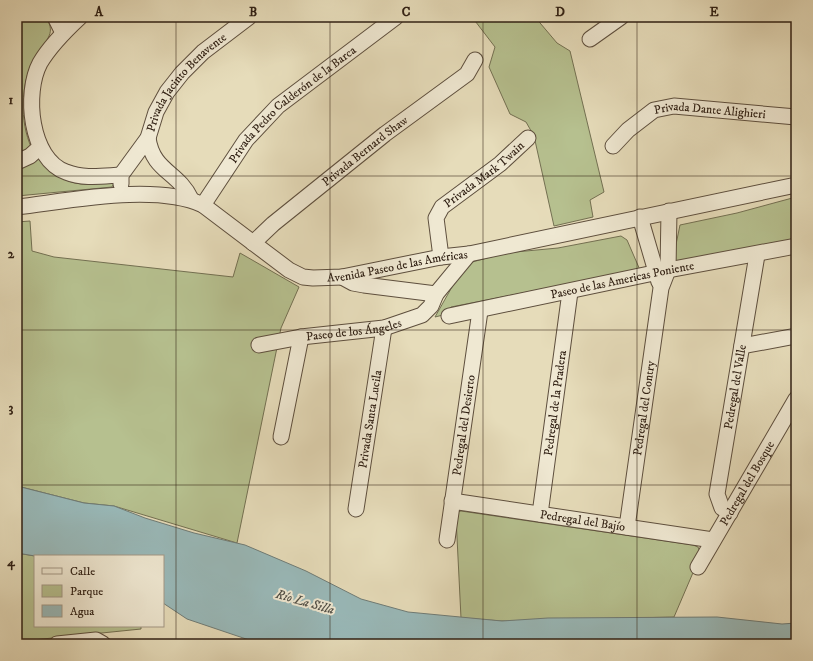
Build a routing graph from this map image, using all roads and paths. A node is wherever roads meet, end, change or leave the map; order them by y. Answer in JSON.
{"nodes":[{"id":1,"x":55,"y":17,"type":"edge"},
{"id":2,"x":80,"y":17,"type":"edge"},
{"id":3,"x":249,"y":17,"type":"edge"},
{"id":4,"x":396,"y":17,"type":"edge"},
{"id":5,"x":621,"y":17,"type":"edge"},
{"id":6,"x":63,"y":33,"type":"junction"},
{"id":7,"x":590,"y":39,"type":"dead end"},
{"id":8,"x":475,"y":60,"type":"dead end"},
{"id":9,"x":796,"y":117,"type":"edge"},
{"id":10,"x":148,"y":138,"type":"junction"},
{"id":11,"x":528,"y":138,"type":"dead end"},
{"id":12,"x":614,"y":146,"type":"dead end"},
{"id":13,"x":40,"y":147,"type":"junction"},
{"id":14,"x":17,"y":162,"type":"edge"},
{"id":15,"x":121,"y":175,"type":"junction"},
{"id":16,"x":796,"y":185,"type":"edge"},
{"id":17,"x":121,"y":196,"type":"junction"},
{"id":18,"x":197,"y":202,"type":"junction"},
{"id":19,"x":17,"y":207,"type":"edge"},
{"id":20,"x":669,"y":212,"type":"junction"},
{"id":21,"x":640,"y":218,"type":"junction"},
{"id":22,"x":253,"y":243,"type":"junction"},
{"id":23,"x":796,"y":246,"type":"edge"},
{"id":24,"x":469,"y":254,"type":"junction"},
{"id":25,"x":757,"y":255,"type":"junction"},
{"id":26,"x":441,"y":258,"type":"junction"},
{"id":27,"x":662,"y":272,"type":"junction"},
{"id":28,"x":342,"y":277,"type":"junction"},
{"id":29,"x":570,"y":292,"type":"junction"},
{"id":30,"x":436,"y":294,"type":"junction"},
{"id":31,"x":480,"y":311,"type":"junction"},
{"id":32,"x":449,"y":316,"type":"dead end"},
{"id":33,"x":384,"y":328,"type":"junction"},
{"id":34,"x":796,"y":336,"type":"edge"},
{"id":35,"x":301,"y":338,"type":"junction"},
{"id":36,"x":258,"y":345,"type":"dead end"},
{"id":37,"x":742,"y":346,"type":"junction"},
{"id":38,"x":796,"y":399,"type":"edge"},
{"id":39,"x":281,"y":437,"type":"dead end"},
{"id":40,"x":452,"y":501,"type":"junction"},
{"id":41,"x":356,"y":510,"type":"dead end"},
{"id":42,"x":730,"y":513,"type":"junction"},
{"id":43,"x":540,"y":514,"type":"junction"},
{"id":44,"x":627,"y":527,"type":"junction"},
{"id":45,"x":447,"y":540,"type":"dead end"},
{"id":46,"x":713,"y":540,"type":"junction"},
{"id":47,"x":698,"y":567,"type":"dead end"},
{"id":48,"x":100,"y":642,"type":"edge"},
{"id":49,"x":57,"y":644,"type":"edge"}],
"edges":[{"from":1,"to":6,"type":"street"},
{"from":2,"to":6,"type":"street"},
{"from":3,"to":10,"type":"street","name":"Privada Jacinto Benavente"},
{"from":4,"to":18,"type":"street","name":"Privada Pedro Calderón de la Barca"},
{"from":5,"to":7,"type":"street"},
{"from":6,"to":13,"type":"street"},
{"from":8,"to":22,"type":"street","name":"Privada Bernard Shaw"},
{"from":9,"to":12,"type":"street","name":"Privada Dante Alighieri"},
{"from":10,"to":15,"type":"street","name":"Privada Jacinto Benavente"},
{"from":10,"to":18,"type":"street","name":"Privada Jacinto Benavente"},
{"from":11,"to":26,"type":"street","name":"Privada Mark Twain"},
{"from":13,"to":14,"type":"street"},
{"from":13,"to":15,"type":"street"},
{"from":15,"to":17,"type":"street"},
{"from":16,"to":20,"type":"street","name":"Avenida Paseo de las Américas"},
{"from":17,"to":18,"type":"street"},
{"from":17,"to":19,"type":"street"},
{"from":18,"to":22,"type":"street","name":"Avenida Paseo de las Américas"},
{"from":20,"to":21,"type":"street","name":"Avenida Paseo de las Américas"},
{"from":20,"to":27,"type":"street","name":"Pedregal del Contry"},
{"from":21,"to":24,"type":"street","name":"Avenida Paseo de las Américas"},
{"from":21,"to":27,"type":"street","name":"Pedregal del Contry"},
{"from":22,"to":28,"type":"street","name":"Avenida Paseo de las Américas"},
{"from":23,"to":25,"type":"street","name":"Paseo de las Americas Poniente"},
{"from":24,"to":26,"type":"street","name":"Avenida Paseo de las Américas"},
{"from":24,"to":30,"type":"street","name":"Paseo de los Ángeles"},
{"from":25,"to":27,"type":"street","name":"Paseo de las Americas Poniente"},
{"from":25,"to":37,"type":"street","name":"Pedregal del Valle"},
{"from":26,"to":28,"type":"street","name":"Avenida Paseo de las Américas"},
{"from":27,"to":29,"type":"street","name":"Paseo de las Americas Poniente"},
{"from":27,"to":44,"type":"street","name":"Pedregal del Contry"},
{"from":28,"to":30,"type":"street"},
{"from":29,"to":31,"type":"street","name":"Paseo de las Americas Poniente"},
{"from":29,"to":43,"type":"street","name":"Pedregal de la Pradera"},
{"from":30,"to":33,"type":"street","name":"Paseo de los Ángeles"},
{"from":31,"to":32,"type":"street","name":"Paseo de las Americas Poniente"},
{"from":31,"to":40,"type":"street","name":"Pedregal del Desierto"},
{"from":33,"to":35,"type":"street","name":"Paseo de los Ángeles"},
{"from":33,"to":41,"type":"street","name":"Privada Santa Lucila"},
{"from":34,"to":37,"type":"street"},
{"from":35,"to":36,"type":"street","name":"Paseo de los Ángeles"},
{"from":35,"to":39,"type":"street"},
{"from":37,"to":42,"type":"street","name":"Pedregal del Valle"},
{"from":38,"to":42,"type":"street","name":"Pedregal del Bosque"},
{"from":40,"to":43,"type":"street","name":"Pedregal del Bajío"},
{"from":40,"to":45,"type":"street","name":"Pedregal del Desierto"},
{"from":42,"to":46,"type":"street","name":"Pedregal del Bosque"},
{"from":43,"to":44,"type":"street","name":"Pedregal del Bajío"},
{"from":44,"to":46,"type":"street","name":"Pedregal del Bajío"},
{"from":46,"to":47,"type":"street","name":"Pedregal del Bosque"},
{"from":48,"to":49,"type":"street"}]}
